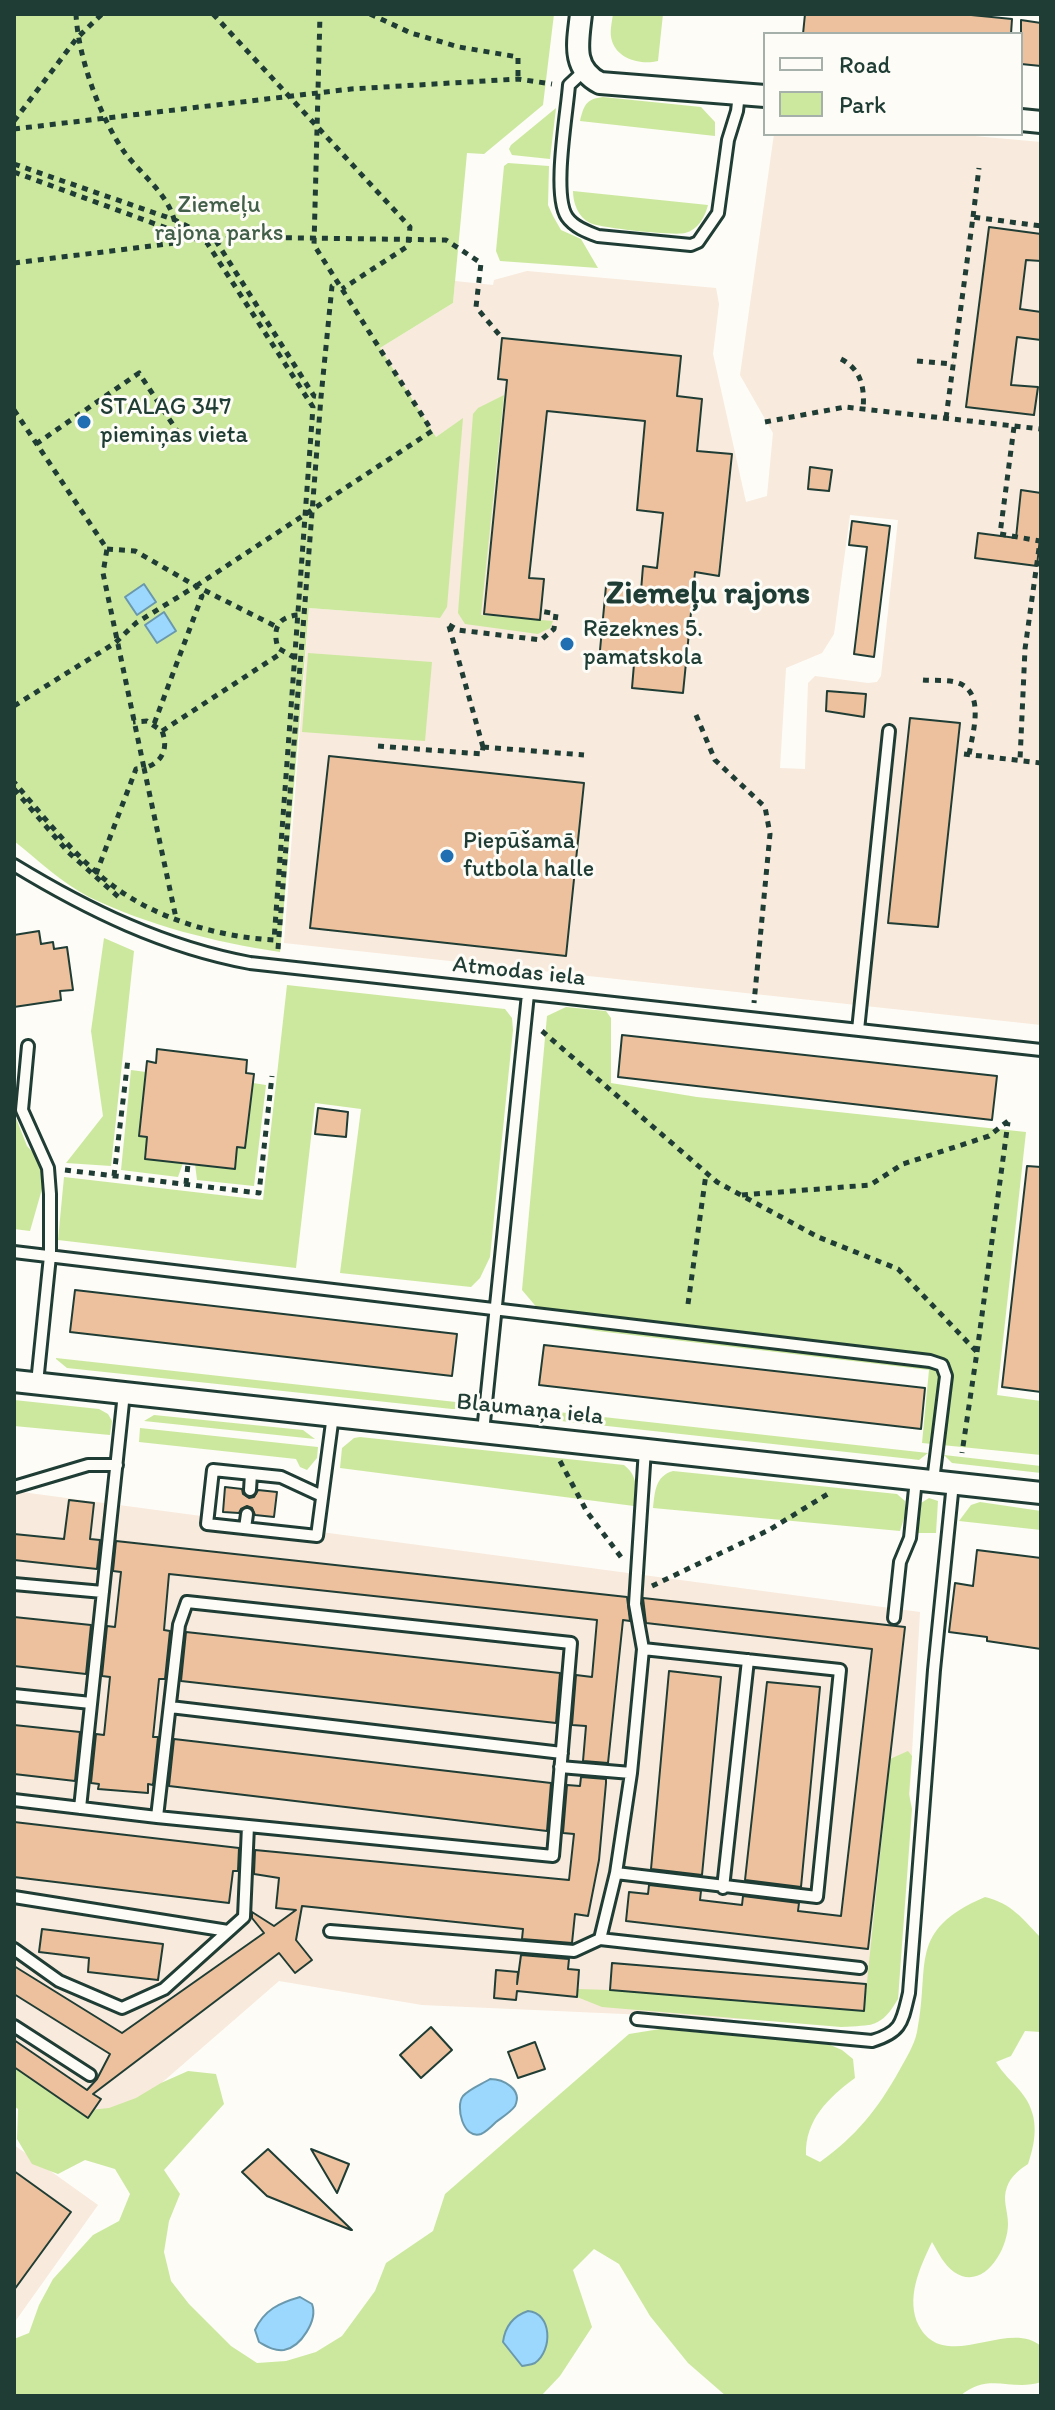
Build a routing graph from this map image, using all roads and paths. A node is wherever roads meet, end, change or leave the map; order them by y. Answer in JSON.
{"nodes":[{"id":1,"x":76,"y":14,"type":"edge"},
{"id":2,"x":102,"y":14,"type":"edge"},
{"id":3,"x":213,"y":14,"type":"edge"},
{"id":4,"x":320,"y":14,"type":"edge"},
{"id":5,"x":370,"y":14,"type":"edge"},
{"id":6,"x":581,"y":14,"type":"edge"},
{"id":7,"x":77,"y":38,"type":"junction"},
{"id":8,"x":577,"y":78,"type":"junction"},
{"id":9,"x":518,"y":79,"type":"junction"},
{"id":10,"x":319,"y":93,"type":"junction"},
{"id":11,"x":752,"y":95,"type":"edge"},
{"id":12,"x":288,"y":97,"type":"junction"},
{"id":13,"x":104,"y":117,"type":"junction"},
{"id":14,"x":14,"y":121,"type":"edge"},
{"id":15,"x":317,"y":128,"type":"junction"},
{"id":16,"x":14,"y":129,"type":"edge"},
{"id":17,"x":14,"y":164,"type":"edge"},
{"id":18,"x":979,"y":168,"type":"dead end"},
{"id":19,"x":14,"y":172,"type":"edge"},
{"id":20,"x":973,"y":217,"type":"junction"},
{"id":21,"x":175,"y":220,"type":"junction"},
{"id":22,"x":1041,"y":226,"type":"edge"},
{"id":23,"x":176,"y":230,"type":"junction"},
{"id":24,"x":195,"y":233,"type":"junction"},
{"id":25,"x":313,"y":238,"type":"junction"},
{"id":26,"x":409,"y":240,"type":"junction"},
{"id":27,"x":216,"y":241,"type":"junction"},
{"id":28,"x":210,"y":246,"type":"junction"},
{"id":29,"x":14,"y":263,"type":"edge"},
{"id":30,"x":338,"y":282,"type":"junction"},
{"id":31,"x":342,"y":289,"type":"junction"},
{"id":32,"x":502,"y":338,"type":"dead end"},
{"id":33,"x":841,"y":359,"type":"dead end"},
{"id":34,"x":917,"y":361,"type":"dead end"},
{"id":35,"x":953,"y":364,"type":"junction"},
{"id":36,"x":321,"y":397,"type":"junction"},
{"id":37,"x":313,"y":407,"type":"junction"},
{"id":38,"x":863,"y":409,"type":"junction"},
{"id":39,"x":15,"y":414,"type":"edge"},
{"id":40,"x":946,"y":418,"type":"junction"},
{"id":41,"x":765,"y":422,"type":"dead end"},
{"id":42,"x":1014,"y":427,"type":"junction"},
{"id":43,"x":1041,"y":429,"type":"edge"},
{"id":44,"x":183,"y":440,"type":"dead end"},
{"id":45,"x":36,"y":444,"type":"junction"},
{"id":46,"x":313,"y":510,"type":"junction"},
{"id":47,"x":304,"y":516,"type":"junction"},
{"id":48,"x":107,"y":549,"type":"junction"},
{"id":49,"x":196,"y":586,"type":"junction"},
{"id":50,"x":540,"y":611,"type":"dead end"},
{"id":51,"x":300,"y":615,"type":"junction"},
{"id":52,"x":275,"y":626,"type":"junction"},
{"id":53,"x":115,"y":643,"type":"junction"},
{"id":54,"x":283,"y":652,"type":"junction"},
{"id":55,"x":297,"y":659,"type":"junction"},
{"id":56,"x":923,"y":680,"type":"dead end"},
{"id":57,"x":14,"y":706,"type":"edge"},
{"id":58,"x":696,"y":715,"type":"dead end"},
{"id":59,"x":133,"y":722,"type":"junction"},
{"id":60,"x":154,"y":724,"type":"junction"},
{"id":61,"x":162,"y":731,"type":"junction"},
{"id":62,"x":889,"y":731,"type":"dead end"},
{"id":63,"x":378,"y":746,"type":"dead end"},
{"id":64,"x":483,"y":747,"type":"junction"},
{"id":65,"x":584,"y":755,"type":"dead end"},
{"id":66,"x":1020,"y":760,"type":"junction"},
{"id":67,"x":1041,"y":763,"type":"edge"},
{"id":68,"x":144,"y":768,"type":"junction"},
{"id":69,"x":14,"y":782,"type":"edge"},
{"id":70,"x":14,"y":789,"type":"edge"},
{"id":71,"x":14,"y":865,"type":"edge"},
{"id":72,"x":96,"y":876,"type":"junction"},
{"id":73,"x":176,"y":922,"type":"junction"},
{"id":74,"x":274,"y":940,"type":"junction"},
{"id":75,"x":170,"y":943,"type":"junction"},
{"id":76,"x":279,"y":947,"type":"junction"},
{"id":77,"x":528,"y":994,"type":"junction"},
{"id":78,"x":526,"y":1017,"type":"junction"},
{"id":79,"x":752,"y":1017,"type":"junction"},
{"id":80,"x":858,"y":1030,"type":"junction"},
{"id":81,"x":28,"y":1046,"type":"dead end"},
{"id":82,"x":1041,"y":1050,"type":"edge"},
{"id":83,"x":128,"y":1059,"type":"dead end"},
{"id":84,"x":272,"y":1076,"type":"dead end"},
{"id":85,"x":14,"y":1099,"type":"edge"},
{"id":86,"x":22,"y":1110,"type":"junction"},
{"id":87,"x":188,"y":1164,"type":"dead end"},
{"id":88,"x":65,"y":1170,"type":"dead end"},
{"id":89,"x":706,"y":1173,"type":"junction"},
{"id":90,"x":114,"y":1176,"type":"junction"},
{"id":91,"x":186,"y":1184,"type":"junction"},
{"id":92,"x":741,"y":1195,"type":"junction"},
{"id":93,"x":14,"y":1252,"type":"edge"},
{"id":94,"x":50,"y":1256,"type":"junction"},
{"id":95,"x":688,"y":1304,"type":"dead end"},
{"id":96,"x":497,"y":1310,"type":"junction"},
{"id":97,"x":977,"y":1352,"type":"junction"},
{"id":98,"x":14,"y":1381,"type":"edge"},
{"id":99,"x":37,"y":1383,"type":"junction"},
{"id":100,"x":124,"y":1393,"type":"junction"},
{"id":101,"x":333,"y":1415,"type":"junction"},
{"id":102,"x":483,"y":1432,"type":"junction"},
{"id":103,"x":645,"y":1449,"type":"junction"},
{"id":104,"x":962,"y":1453,"type":"dead end"},
{"id":105,"x":556,"y":1454,"type":"dead end"},
{"id":106,"x":117,"y":1465,"type":"junction"},
{"id":107,"x":251,"y":1474,"type":"junction"},
{"id":108,"x":934,"y":1481,"type":"junction"},
{"id":109,"x":842,"y":1486,"type":"dead end"},
{"id":110,"x":14,"y":1487,"type":"edge"},
{"id":111,"x":250,"y":1490,"type":"dead end"},
{"id":112,"x":1041,"y":1493,"type":"edge"},
{"id":113,"x":322,"y":1496,"type":"junction"},
{"id":114,"x":247,"y":1514,"type":"dead end"},
{"id":115,"x":245,"y":1528,"type":"junction"},
{"id":116,"x":621,"y":1558,"type":"dead end"},
{"id":117,"x":14,"y":1584,"type":"edge"},
{"id":118,"x":103,"y":1592,"type":"junction"},
{"id":119,"x":636,"y":1594,"type":"junction"},
{"id":120,"x":894,"y":1618,"type":"dead end"},
{"id":121,"x":643,"y":1649,"type":"junction"},
{"id":122,"x":748,"y":1660,"type":"junction"},
{"id":123,"x":14,"y":1695,"type":"edge"},
{"id":124,"x":91,"y":1703,"type":"junction"},
{"id":125,"x":170,"y":1707,"type":"junction"},
{"id":126,"x":562,"y":1753,"type":"junction"},
{"id":127,"x":560,"y":1767,"type":"junction"},
{"id":128,"x":631,"y":1773,"type":"junction"},
{"id":129,"x":14,"y":1800,"type":"edge"},
{"id":130,"x":80,"y":1808,"type":"junction"},
{"id":131,"x":157,"y":1817,"type":"junction"},
{"id":132,"x":248,"y":1826,"type":"junction"},
{"id":133,"x":616,"y":1873,"type":"junction"},
{"id":134,"x":723,"y":1888,"type":"junction"},
{"id":135,"x":14,"y":1897,"type":"edge"},
{"id":136,"x":228,"y":1931,"type":"junction"},
{"id":137,"x":330,"y":1931,"type":"dead end"},
{"id":138,"x":600,"y":1939,"type":"junction"},
{"id":139,"x":14,"y":1949,"type":"edge"},
{"id":140,"x":860,"y":1968,"type":"dead end"},
{"id":141,"x":637,"y":2019,"type":"dead end"},
{"id":142,"x":14,"y":2026,"type":"edge"},
{"id":143,"x":90,"y":2075,"type":"dead end"}],
"edges":[{"from":1,"to":7,"type":"path"},
{"from":2,"to":7,"type":"path"},
{"from":3,"to":12,"type":"path"},
{"from":4,"to":10,"type":"path"},
{"from":5,"to":9,"type":"path"},
{"from":6,"to":8,"type":"street"},
{"from":7,"to":13,"type":"path"},
{"from":7,"to":14,"type":"path"},
{"from":8,"to":9,"type":"path"},
{"from":8,"to":11,"type":"street"},
{"from":8,"to":11,"type":"lane"},
{"from":9,"to":10,"type":"path"},
{"from":10,"to":12,"type":"path"},
{"from":10,"to":15,"type":"path"},
{"from":12,"to":13,"type":"path"},
{"from":12,"to":15,"type":"path"},
{"from":13,"to":16,"type":"path"},
{"from":13,"to":21,"type":"path"},
{"from":15,"to":25,"type":"path"},
{"from":15,"to":26,"type":"path"},
{"from":17,"to":21,"type":"path"},
{"from":18,"to":20,"type":"path"},
{"from":19,"to":23,"type":"path"},
{"from":20,"to":22,"type":"path"},
{"from":20,"to":35,"type":"path"},
{"from":21,"to":23,"type":"path"},
{"from":21,"to":24,"type":"path"},
{"from":23,"to":24,"type":"path"},
{"from":24,"to":27,"type":"path"},
{"from":24,"to":28,"type":"path"},
{"from":24,"to":29,"type":"path"},
{"from":25,"to":26,"type":"path"},
{"from":25,"to":27,"type":"path"},
{"from":25,"to":30,"type":"path"},
{"from":26,"to":31,"type":"path"},
{"from":26,"to":32,"type":"path"},
{"from":27,"to":28,"type":"path"},
{"from":27,"to":36,"type":"path"},
{"from":28,"to":37,"type":"path"},
{"from":30,"to":31,"type":"path"},
{"from":30,"to":36,"type":"path"},
{"from":31,"to":46,"type":"path"},
{"from":33,"to":38,"type":"path"},
{"from":34,"to":35,"type":"path"},
{"from":35,"to":40,"type":"path"},
{"from":36,"to":37,"type":"path"},
{"from":36,"to":46,"type":"path"},
{"from":37,"to":47,"type":"path"},
{"from":38,"to":40,"type":"path"},
{"from":38,"to":41,"type":"path"},
{"from":39,"to":45,"type":"path"},
{"from":40,"to":42,"type":"path"},
{"from":42,"to":43,"type":"path"},
{"from":42,"to":66,"type":"path"},
{"from":44,"to":45,"type":"path"},
{"from":45,"to":48,"type":"path"},
{"from":46,"to":47,"type":"path"},
{"from":46,"to":51,"type":"path"},
{"from":47,"to":49,"type":"path"},
{"from":47,"to":51,"type":"path"},
{"from":48,"to":49,"type":"path"},
{"from":48,"to":53,"type":"path"},
{"from":49,"to":52,"type":"path"},
{"from":49,"to":53,"type":"path"},
{"from":49,"to":60,"type":"path"},
{"from":50,"to":64,"type":"path"},
{"from":51,"to":52,"type":"path"},
{"from":51,"to":55,"type":"path"},
{"from":52,"to":54,"type":"path"},
{"from":53,"to":57,"type":"path"},
{"from":53,"to":59,"type":"path"},
{"from":54,"to":55,"type":"path"},
{"from":54,"to":61,"type":"path"},
{"from":55,"to":74,"type":"path"},
{"from":55,"to":76,"type":"path"},
{"from":56,"to":66,"type":"path"},
{"from":58,"to":79,"type":"path"},
{"from":59,"to":60,"type":"path"},
{"from":59,"to":68,"type":"path"},
{"from":60,"to":61,"type":"path"},
{"from":61,"to":68,"type":"path"},
{"from":62,"to":80,"type":"lane"},
{"from":63,"to":64,"type":"path"},
{"from":64,"to":65,"type":"path"},
{"from":66,"to":67,"type":"path"},
{"from":68,"to":72,"type":"path"},
{"from":68,"to":73,"type":"path"},
{"from":69,"to":72,"type":"path"},
{"from":70,"to":72,"type":"path"},
{"from":71,"to":75,"type":"lane","name":"Atmodas iela"},
{"from":72,"to":73,"type":"path"},
{"from":73,"to":74,"type":"path"},
{"from":73,"to":75,"type":"path"},
{"from":73,"to":76,"type":"path"},
{"from":74,"to":76,"type":"path"},
{"from":75,"to":77,"type":"lane","name":"Atmodas iela"},
{"from":77,"to":78,"type":"lane"},
{"from":77,"to":79,"type":"lane","name":"Atmodas iela"},
{"from":78,"to":89,"type":"path"},
{"from":78,"to":96,"type":"lane"},
{"from":79,"to":80,"type":"lane","name":"Atmodas iela"},
{"from":80,"to":82,"type":"lane","name":"Atmodas iela"},
{"from":81,"to":86,"type":"lane"},
{"from":83,"to":90,"type":"path"},
{"from":84,"to":91,"type":"path"},
{"from":85,"to":86,"type":"lane"},
{"from":86,"to":94,"type":"lane"},
{"from":87,"to":91,"type":"path"},
{"from":88,"to":90,"type":"path"},
{"from":89,"to":92,"type":"path"},
{"from":89,"to":95,"type":"path"},
{"from":90,"to":91,"type":"path"},
{"from":92,"to":97,"type":"path"},
{"from":92,"to":97,"type":"path"},
{"from":93,"to":94,"type":"lane"},
{"from":94,"to":96,"type":"lane"},
{"from":94,"to":99,"type":"lane"},
{"from":96,"to":102,"type":"lane"},
{"from":96,"to":108,"type":"lane"},
{"from":97,"to":104,"type":"path"},
{"from":98,"to":99,"type":"street","name":"Blaumaņa iela"},
{"from":99,"to":100,"type":"street","name":"Blaumaņa iela"},
{"from":100,"to":101,"type":"street","name":"Blaumaņa iela"},
{"from":100,"to":106,"type":"lane"},
{"from":101,"to":102,"type":"street","name":"Blaumaņa iela"},
{"from":101,"to":113,"type":"lane"},
{"from":102,"to":103,"type":"street","name":"Blaumaņa iela"},
{"from":103,"to":108,"type":"street","name":"Blaumaņa iela"},
{"from":103,"to":119,"type":"lane"},
{"from":105,"to":116,"type":"path"},
{"from":106,"to":110,"type":"lane"},
{"from":106,"to":118,"type":"lane"},
{"from":107,"to":111,"type":"lane"},
{"from":107,"to":113,"type":"lane"},
{"from":107,"to":115,"type":"lane"},
{"from":108,"to":112,"type":"street","name":"Blaumaņa iela"},
{"from":108,"to":120,"type":"lane"},
{"from":108,"to":141,"type":"lane"},
{"from":109,"to":119,"type":"path"},
{"from":113,"to":115,"type":"lane"},
{"from":114,"to":115,"type":"lane"},
{"from":117,"to":118,"type":"lane"},
{"from":118,"to":124,"type":"lane"},
{"from":119,"to":121,"type":"lane"},
{"from":121,"to":122,"type":"lane"},
{"from":121,"to":128,"type":"lane"},
{"from":122,"to":134,"type":"lane"},
{"from":122,"to":134,"type":"lane"},
{"from":123,"to":124,"type":"lane"},
{"from":124,"to":130,"type":"lane"},
{"from":125,"to":126,"type":"lane"},
{"from":125,"to":126,"type":"lane"},
{"from":125,"to":131,"type":"lane"},
{"from":126,"to":127,"type":"lane"},
{"from":127,"to":128,"type":"lane"},
{"from":127,"to":132,"type":"lane"},
{"from":128,"to":133,"type":"lane"},
{"from":129,"to":130,"type":"lane"},
{"from":130,"to":131,"type":"lane"},
{"from":131,"to":132,"type":"lane"},
{"from":132,"to":136,"type":"lane"},
{"from":133,"to":134,"type":"lane"},
{"from":133,"to":138,"type":"lane"},
{"from":135,"to":136,"type":"lane"},
{"from":136,"to":139,"type":"lane"},
{"from":137,"to":138,"type":"lane"},
{"from":138,"to":140,"type":"lane"},
{"from":142,"to":143,"type":"lane"}]}
